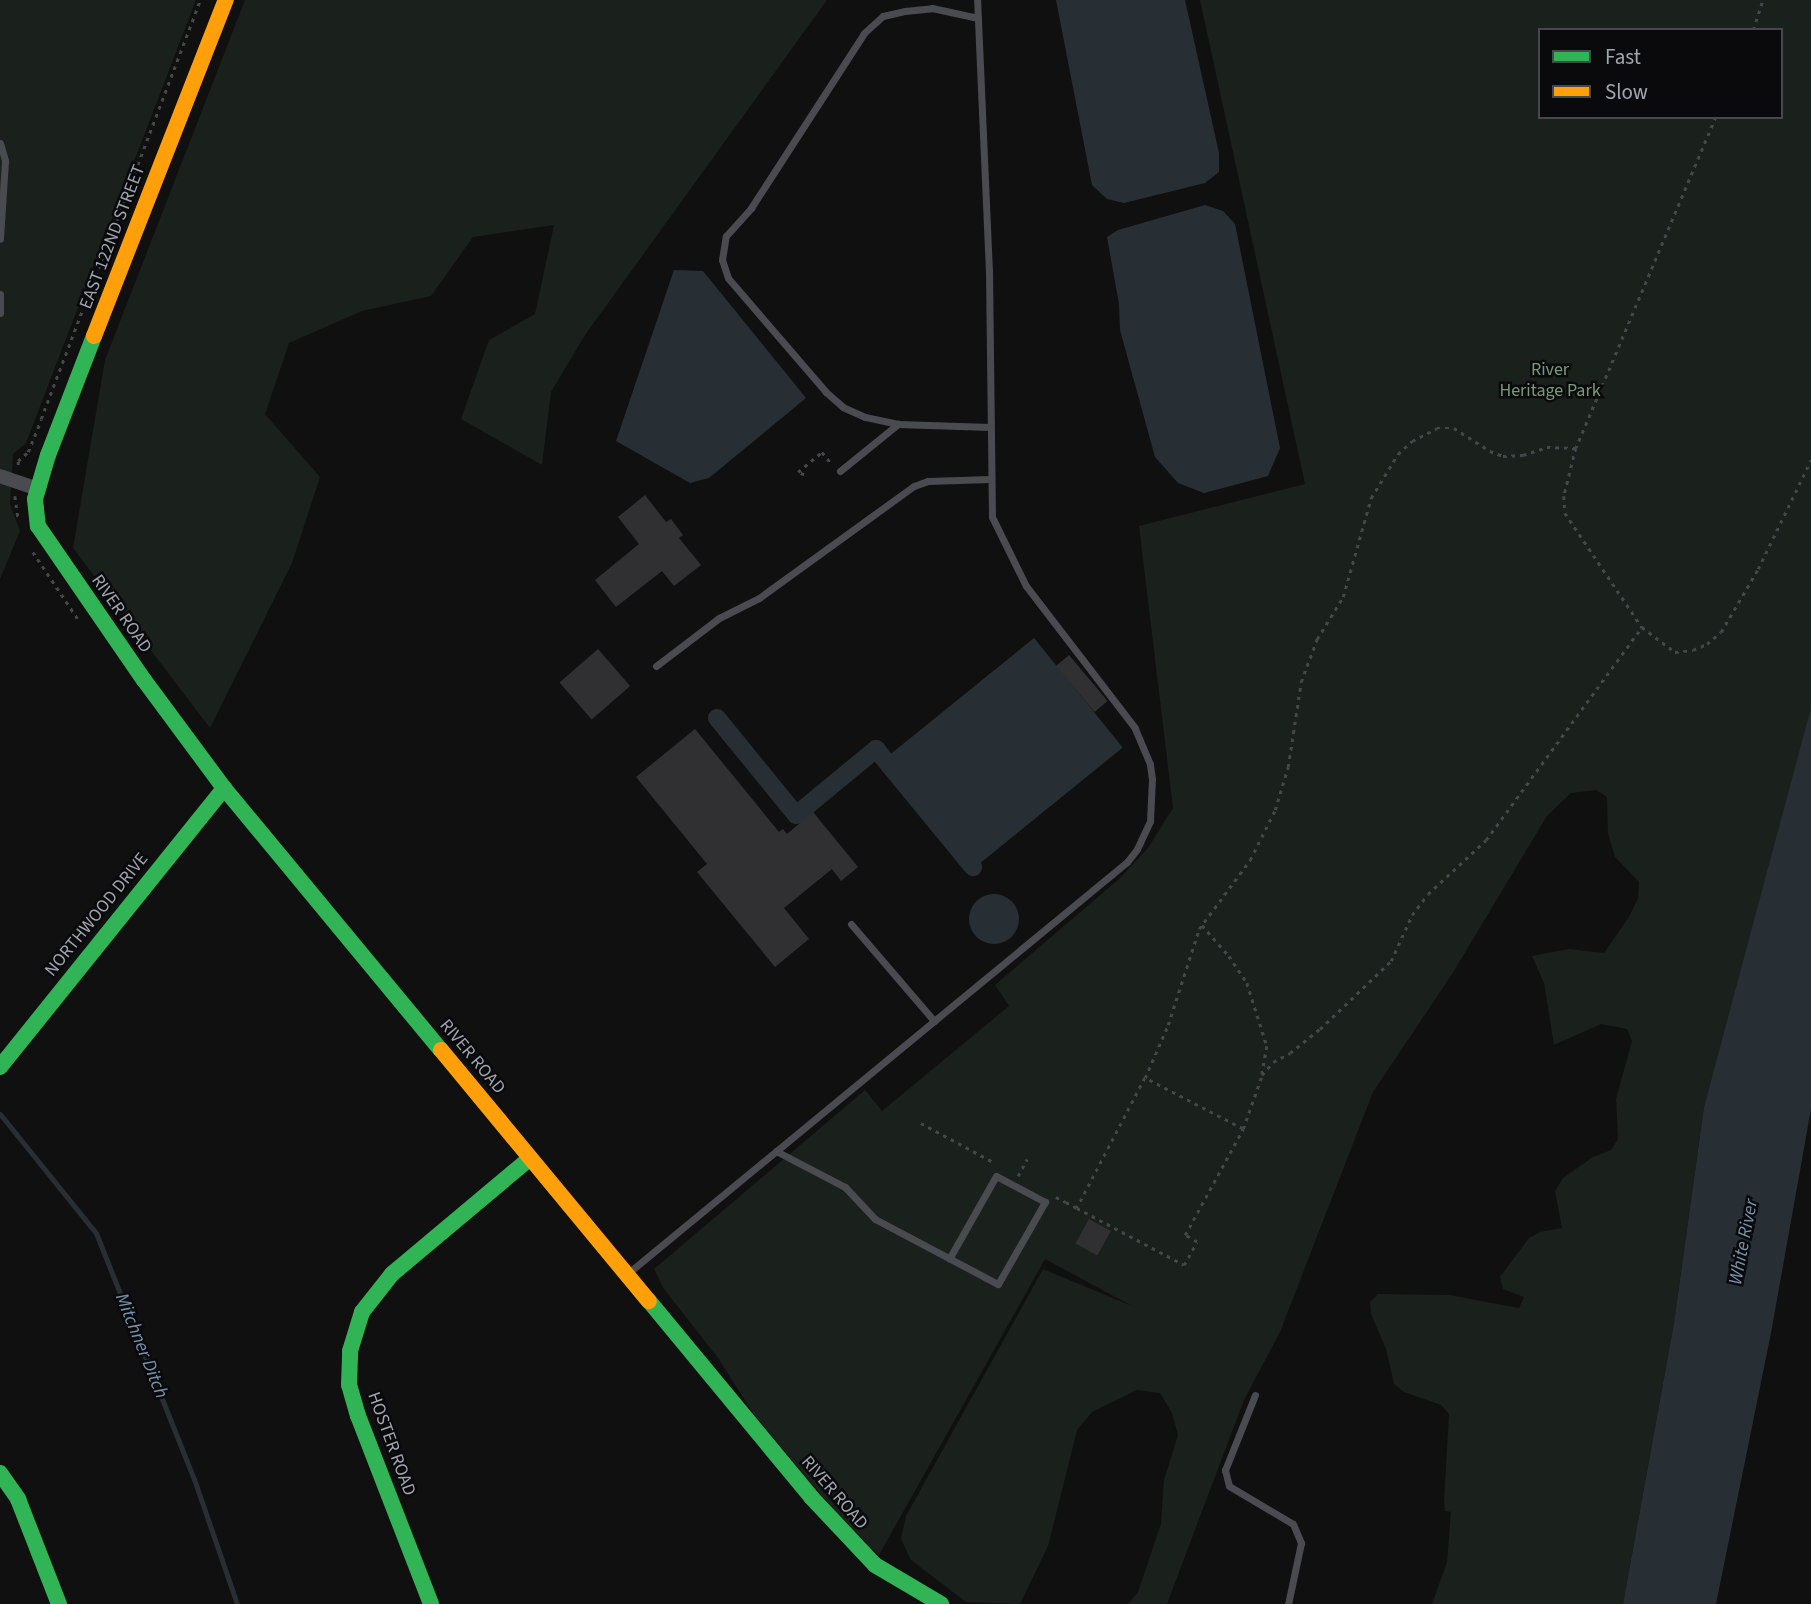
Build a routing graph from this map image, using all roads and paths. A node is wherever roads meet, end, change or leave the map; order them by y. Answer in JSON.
{"nodes":[{"id":1,"x":200,"y":0,"type":"edge"},
{"id":2,"x":226,"y":0,"type":"edge"},
{"id":3,"x":977,"y":0,"type":"edge"},
{"id":4,"x":1762,"y":0,"type":"edge"},
{"id":5,"x":978,"y":18,"type":"junction"},
{"id":6,"x":1754,"y":28,"type":"edge"},
{"id":7,"x":1715,"y":119,"type":"edge"},
{"id":8,"x":0,"y":143,"type":"edge"},
{"id":9,"x":0,"y":239,"type":"edge"},
{"id":10,"x":0,"y":295,"type":"edge"},
{"id":11,"x":0,"y":313,"type":"edge"},
{"id":12,"x":898,"y":424,"type":"junction"},
{"id":13,"x":990,"y":427,"type":"junction"},
{"id":14,"x":1576,"y":448,"type":"junction"},
{"id":15,"x":1811,"y":460,"type":"edge"},
{"id":16,"x":840,"y":471,"type":"joint"},
{"id":17,"x":804,"y":475,"type":"dead end"},
{"id":18,"x":0,"y":476,"type":"edge"},
{"id":19,"x":990,"y":479,"type":"junction"},
{"id":20,"x":16,"y":483,"type":"junction"},
{"id":21,"x":37,"y":489,"type":"junction"},
{"id":22,"x":19,"y":520,"type":"dead end"},
{"id":23,"x":28,"y":542,"type":"dead end"},
{"id":24,"x":82,"y":625,"type":"dead end"},
{"id":25,"x":1642,"y":627,"type":"junction"},
{"id":26,"x":656,"y":666,"type":"dead end"},
{"id":27,"x":224,"y":788,"type":"junction"},
{"id":28,"x":851,"y":924,"type":"dead end"},
{"id":29,"x":1202,"y":925,"type":"junction"},
{"id":30,"x":934,"y":1021,"type":"junction"},
{"id":31,"x":0,"y":1067,"type":"edge"},
{"id":32,"x":1261,"y":1077,"type":"junction"},
{"id":33,"x":1145,"y":1078,"type":"junction"},
{"id":34,"x":920,"y":1124,"type":"dead end"},
{"id":35,"x":1243,"y":1129,"type":"junction"},
{"id":36,"x":776,"y":1151,"type":"junction"},
{"id":37,"x":530,"y":1158,"type":"junction"},
{"id":38,"x":1027,"y":1159,"type":"dead end"},
{"id":39,"x":999,"y":1166,"type":"dead end"},
{"id":40,"x":1008,"y":1171,"type":"dead end"},
{"id":41,"x":1018,"y":1176,"type":"junction"},
{"id":42,"x":1026,"y":1180,"type":"dead end"},
{"id":43,"x":1046,"y":1191,"type":"dead end"},
{"id":44,"x":1077,"y":1208,"type":"junction"},
{"id":45,"x":949,"y":1258,"type":"junction"},
{"id":46,"x":626,"y":1274,"type":"junction"},
{"id":47,"x":1255,"y":1395,"type":"dead end"},
{"id":48,"x":0,"y":1473,"type":"edge"},
{"id":49,"x":59,"y":1604,"type":"edge"},
{"id":50,"x":430,"y":1604,"type":"edge"},
{"id":51,"x":941,"y":1604,"type":"edge"},
{"id":52,"x":1288,"y":1604,"type":"edge"}],
"edges":[{"from":1,"to":20,"type":"path"},
{"from":2,"to":21,"type":"street","name":"EAST 122ND STREET"},
{"from":3,"to":5,"type":"lane"},
{"from":4,"to":6,"type":"path"},
{"from":5,"to":12,"type":"lane"},
{"from":5,"to":13,"type":"lane"},
{"from":7,"to":14,"type":"path"},
{"from":8,"to":9,"type":"lane"},
{"from":10,"to":11,"type":"lane"},
{"from":12,"to":13,"type":"lane"},
{"from":12,"to":16,"type":"lane"},
{"from":13,"to":19,"type":"lane"},
{"from":14,"to":25,"type":"path"},
{"from":14,"to":29,"type":"path"},
{"from":15,"to":25,"type":"path"},
{"from":16,"to":17,"type":"path"},
{"from":18,"to":20,"type":"street"},
{"from":19,"to":26,"type":"lane"},
{"from":19,"to":30,"type":"lane"},
{"from":20,"to":21,"type":"street"},
{"from":20,"to":22,"type":"path"},
{"from":21,"to":27,"type":"street","name":"RIVER ROAD"},
{"from":23,"to":24,"type":"path"},
{"from":25,"to":32,"type":"path"},
{"from":27,"to":31,"type":"street","name":"NORTHWOOD DRIVE"},
{"from":27,"to":37,"type":"street","name":"RIVER ROAD"},
{"from":28,"to":30,"type":"lane"},
{"from":29,"to":32,"type":"path"},
{"from":29,"to":33,"type":"path"},
{"from":30,"to":36,"type":"lane"},
{"from":32,"to":35,"type":"path"},
{"from":33,"to":35,"type":"path"},
{"from":33,"to":44,"type":"path"},
{"from":34,"to":39,"type":"path"},
{"from":35,"to":44,"type":"path"},
{"from":36,"to":45,"type":"lane"},
{"from":36,"to":46,"type":"lane"},
{"from":37,"to":46,"type":"street","name":"RIVER ROAD"},
{"from":37,"to":50,"type":"street","name":"HOSTER ROAD"},
{"from":38,"to":41,"type":"path"},
{"from":40,"to":41,"type":"path"},
{"from":41,"to":42,"type":"path"},
{"from":43,"to":44,"type":"path"},
{"from":45,"to":45,"type":"lane"},
{"from":46,"to":51,"type":"street","name":"RIVER ROAD"},
{"from":47,"to":52,"type":"lane"},
{"from":48,"to":49,"type":"street"}]}
